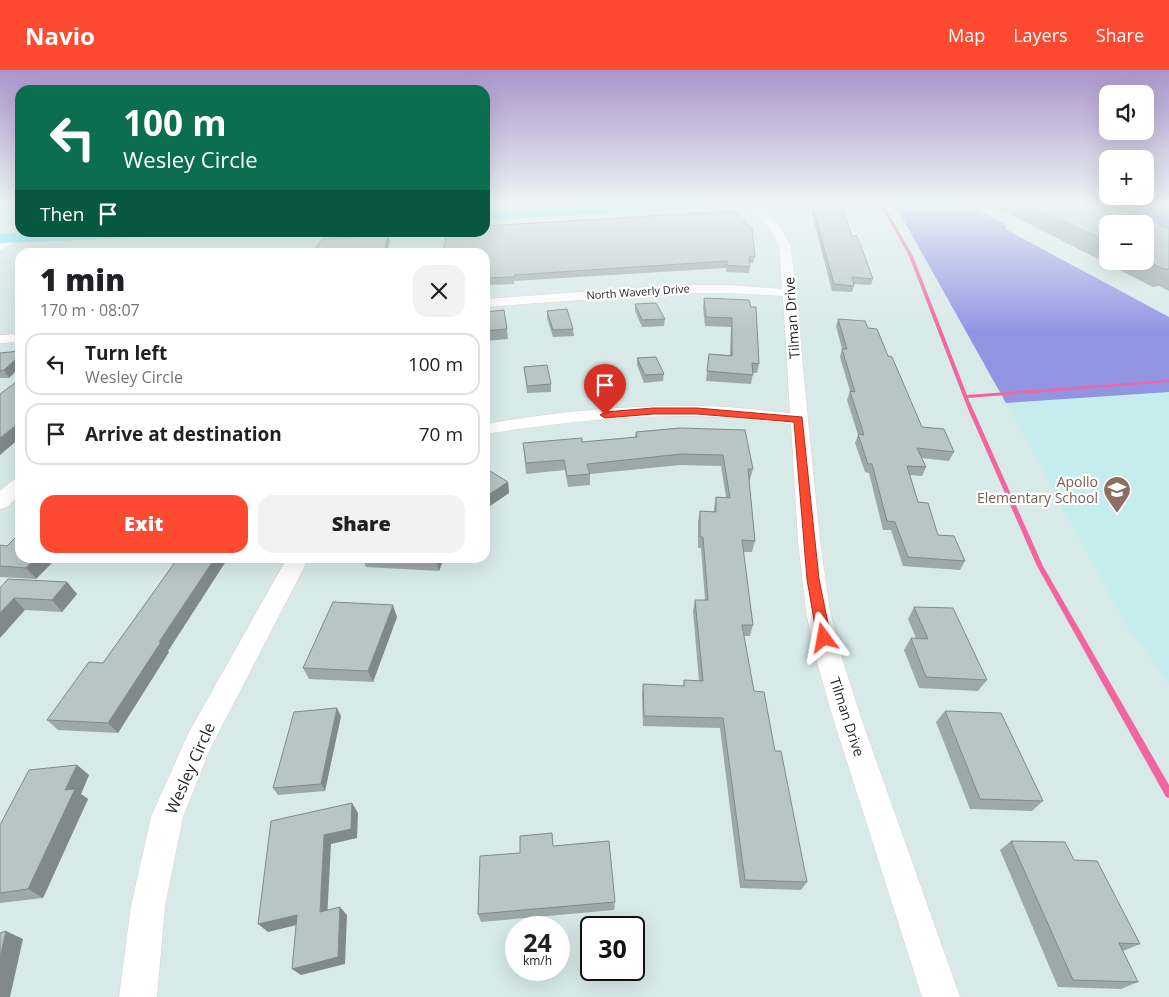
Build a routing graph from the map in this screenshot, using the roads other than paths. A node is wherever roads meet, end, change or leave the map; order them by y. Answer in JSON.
{"nodes":[{"id":1,"x":785,"y":246,"type":"edge"},
{"id":2,"x":790,"y":293,"type":"junction"},
{"id":3,"x":490,"y":303,"type":"edge"},
{"id":4,"x":15,"y":338,"type":"edge"},
{"id":5,"x":0,"y":339,"type":"edge"},
{"id":6,"x":798,"y":419,"type":"junction"},
{"id":7,"x":490,"y":428,"type":"edge"},
{"id":8,"x":15,"y":488,"type":"edge"},
{"id":9,"x":0,"y":502,"type":"edge"},
{"id":10,"x":295,"y":563,"type":"edge"},
{"id":11,"x":138,"y":997,"type":"edge"},
{"id":12,"x":941,"y":997,"type":"edge"}],
"edges":[{"from":1,"to":2,"type":"street","name":"Tilman Drive"},
{"from":2,"to":3,"type":"street","name":"North Waverly Drive"},
{"from":2,"to":6,"type":"street","name":"Tilman Drive"},
{"from":4,"to":5,"type":"street"},
{"from":6,"to":7,"type":"street"},
{"from":6,"to":12,"type":"street","name":"Tilman Drive"},
{"from":8,"to":9,"type":"street"},
{"from":10,"to":11,"type":"street","name":"Wesley Circle"}]}
